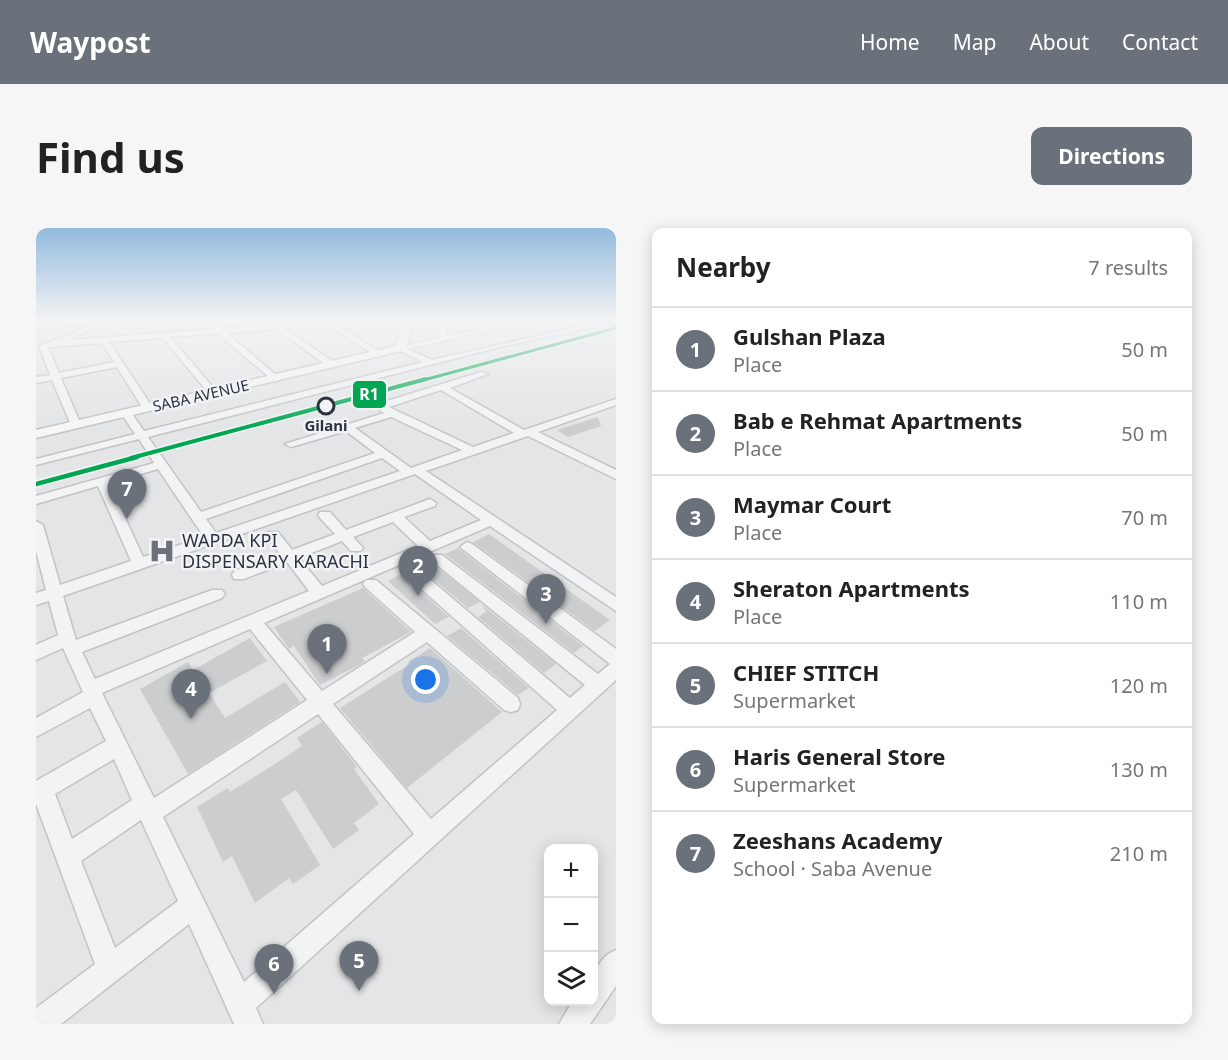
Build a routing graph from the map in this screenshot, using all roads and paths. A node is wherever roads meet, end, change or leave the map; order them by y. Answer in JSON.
{"nodes":[{"id":1,"x":46,"y":355,"type":"edge"},
{"id":2,"x":113,"y":355,"type":"edge"},
{"id":3,"x":181,"y":355,"type":"edge"},
{"id":4,"x":248,"y":355,"type":"edge"},
{"id":5,"x":318,"y":355,"type":"edge"},
{"id":6,"x":374,"y":355,"type":"edge"},
{"id":7,"x":416,"y":355,"type":"edge"},
{"id":8,"x":462,"y":355,"type":"edge"},
{"id":9,"x":432,"y":363,"type":"junction"},
{"id":10,"x":119,"y":364,"type":"junction"},
{"id":11,"x":332,"y":365,"type":"junction"},
{"id":12,"x":484,"y":374,"type":"dead end"},
{"id":13,"x":54,"y":377,"type":"junction"},
{"id":14,"x":275,"y":379,"type":"junction"},
{"id":15,"x":36,"y":380,"type":"edge"},
{"id":16,"x":442,"y":387,"type":"junction"},
{"id":17,"x":214,"y":394,"type":"junction"},
{"id":18,"x":616,"y":402,"type":"edge"},
{"id":19,"x":148,"y":408,"type":"junction"},
{"id":20,"x":126,"y":413,"type":"junction"},
{"id":21,"x":392,"y":414,"type":"junction"},
{"id":22,"x":76,"y":425,"type":"junction"},
{"id":23,"x":348,"y":428,"type":"junction"},
{"id":24,"x":527,"y":433,"type":"junction"},
{"id":25,"x":36,"y":434,"type":"edge"},
{"id":26,"x":142,"y":435,"type":"junction"},
{"id":27,"x":291,"y":444,"type":"dead end"},
{"id":28,"x":473,"y":451,"type":"junction"},
{"id":29,"x":383,"y":454,"type":"junction"},
{"id":30,"x":36,"y":462,"type":"edge"},
{"id":31,"x":162,"y":464,"type":"junction"},
{"id":32,"x":413,"y":471,"type":"junction"},
{"id":33,"x":616,"y":475,"type":"edge"},
{"id":34,"x":102,"y":482,"type":"junction"},
{"id":35,"x":36,"y":500,"type":"edge"},
{"id":36,"x":430,"y":503,"type":"dead end"},
{"id":37,"x":325,"y":515,"type":"dead end"},
{"id":38,"x":395,"y":516,"type":"junction"},
{"id":39,"x":198,"y":517,"type":"junction"},
{"id":40,"x":491,"y":520,"type":"junction"},
{"id":41,"x":36,"y":525,"type":"edge"},
{"id":42,"x":273,"y":535,"type":"dead end"},
{"id":43,"x":344,"y":535,"type":"junction"},
{"id":44,"x":213,"y":539,"type":"junction"},
{"id":45,"x":467,"y":547,"type":"dead end"},
{"id":46,"x":356,"y":548,"type":"dead end"},
{"id":47,"x":432,"y":553,"type":"junction"},
{"id":48,"x":290,"y":556,"type":"junction"},
{"id":49,"x":139,"y":564,"type":"junction"},
{"id":50,"x":414,"y":574,"type":"dead end"},
{"id":51,"x":239,"y":575,"type":"dead end"},
{"id":52,"x":371,"y":584,"type":"dead end"},
{"id":53,"x":54,"y":592,"type":"junction"},
{"id":54,"x":319,"y":593,"type":"junction"},
{"id":55,"x":217,"y":594,"type":"dead end"},
{"id":56,"x":36,"y":599,"type":"edge"},
{"id":57,"x":616,"y":605,"type":"edge"},
{"id":58,"x":253,"y":621,"type":"junction"},
{"id":59,"x":428,"y":632,"type":"junction"},
{"id":60,"x":70,"y":643,"type":"junction"},
{"id":61,"x":36,"y":653,"type":"edge"},
{"id":62,"x":616,"y":659,"type":"edge"},
{"id":63,"x":616,"y":669,"type":"edge"},
{"id":64,"x":598,"y":686,"type":"junction"},
{"id":65,"x":93,"y":692,"type":"junction"},
{"id":66,"x":320,"y":702,"type":"junction"},
{"id":67,"x":511,"y":704,"type":"dead end"},
{"id":68,"x":571,"y":710,"type":"junction"},
{"id":69,"x":36,"y":728,"type":"edge"},
{"id":70,"x":118,"y":745,"type":"junction"},
{"id":71,"x":39,"y":791,"type":"edge"},
{"id":72,"x":148,"y":809,"type":"junction"},
{"id":73,"x":430,"y":835,"type":"junction"},
{"id":74,"x":67,"y":856,"type":"junction"},
{"id":75,"x":193,"y":905,"type":"junction"},
{"id":76,"x":616,"y":963,"type":"edge"},
{"id":77,"x":110,"y":969,"type":"junction"},
{"id":78,"x":598,"y":989,"type":"edge"},
{"id":79,"x":586,"y":1006,"type":"edge"},
{"id":80,"x":244,"y":1018,"type":"edge"},
{"id":81,"x":38,"y":1024,"type":"edge"},
{"id":82,"x":573,"y":1024,"type":"edge"}],
"edges":[{"from":1,"to":13,"type":"street"},
{"from":2,"to":10,"type":"street"},
{"from":3,"to":17,"type":"street"},
{"from":4,"to":14,"type":"street"},
{"from":5,"to":11,"type":"street"},
{"from":6,"to":11,"type":"main road","name":"SABA AVENUE"},
{"from":7,"to":9,"type":"street"},
{"from":8,"to":9,"type":"street"},
{"from":9,"to":26,"type":"street"},
{"from":10,"to":13,"type":"street"},
{"from":10,"to":19,"type":"street"},
{"from":11,"to":14,"type":"main road","name":"SABA AVENUE"},
{"from":12,"to":16,"type":"street"},
{"from":13,"to":15,"type":"street"},
{"from":13,"to":22,"type":"street"},
{"from":14,"to":17,"type":"main road","name":"SABA AVENUE"},
{"from":16,"to":21,"type":"street"},
{"from":16,"to":24,"type":"street"},
{"from":17,"to":19,"type":"main road","name":"SABA AVENUE"},
{"from":18,"to":24,"type":"street"},
{"from":19,"to":20,"type":"main road","name":"SABA AVENUE"},
{"from":20,"to":22,"type":"main road","name":"SABA AVENUE"},
{"from":20,"to":26,"type":"street"},
{"from":21,"to":23,"type":"street"},
{"from":21,"to":28,"type":"street"},
{"from":22,"to":25,"type":"main road","name":"SABA AVENUE"},
{"from":23,"to":27,"type":"street"},
{"from":23,"to":29,"type":"street"},
{"from":24,"to":28,"type":"street"},
{"from":24,"to":33,"type":"street"},
{"from":26,"to":30,"type":"street"},
{"from":26,"to":31,"type":"street"},
{"from":28,"to":32,"type":"street"},
{"from":29,"to":32,"type":"street"},
{"from":29,"to":39,"type":"street"},
{"from":31,"to":34,"type":"street"},
{"from":31,"to":39,"type":"street"},
{"from":32,"to":40,"type":"street"},
{"from":32,"to":44,"type":"street"},
{"from":34,"to":35,"type":"street"},
{"from":34,"to":49,"type":"street"},
{"from":36,"to":38,"type":"street"},
{"from":37,"to":43,"type":"street"},
{"from":38,"to":43,"type":"street"},
{"from":38,"to":47,"type":"street"},
{"from":39,"to":44,"type":"street"},
{"from":40,"to":47,"type":"street"},
{"from":40,"to":57,"type":"street"},
{"from":41,"to":53,"type":"street"},
{"from":42,"to":48,"type":"street"},
{"from":43,"to":46,"type":"street"},
{"from":43,"to":48,"type":"street"},
{"from":44,"to":49,"type":"street"},
{"from":45,"to":62,"type":"street"},
{"from":47,"to":54,"type":"street"},
{"from":47,"to":64,"type":"street"},
{"from":48,"to":51,"type":"street"},
{"from":48,"to":54,"type":"street"},
{"from":49,"to":53,"type":"street"},
{"from":50,"to":68,"type":"street"},
{"from":52,"to":59,"type":"street"},
{"from":53,"to":56,"type":"street"},
{"from":53,"to":60,"type":"street"},
{"from":54,"to":58,"type":"street"},
{"from":55,"to":60,"type":"street"},
{"from":58,"to":65,"type":"street"},
{"from":58,"to":66,"type":"street"},
{"from":59,"to":66,"type":"street"},
{"from":59,"to":67,"type":"street"},
{"from":60,"to":61,"type":"street"},
{"from":60,"to":65,"type":"street"},
{"from":63,"to":64,"type":"street"},
{"from":64,"to":68,"type":"street"},
{"from":65,"to":69,"type":"street"},
{"from":65,"to":70,"type":"street"},
{"from":66,"to":72,"type":"street"},
{"from":66,"to":73,"type":"street"},
{"from":68,"to":73,"type":"street"},
{"from":70,"to":71,"type":"street"},
{"from":70,"to":72,"type":"street"},
{"from":71,"to":74,"type":"street"},
{"from":72,"to":74,"type":"street"},
{"from":72,"to":75,"type":"street"},
{"from":73,"to":80,"type":"street"},
{"from":74,"to":77,"type":"street"},
{"from":75,"to":77,"type":"street"},
{"from":75,"to":80,"type":"street"},
{"from":76,"to":78,"type":"street"},
{"from":77,"to":81,"type":"street"},
{"from":79,"to":82,"type":"street"}]}
